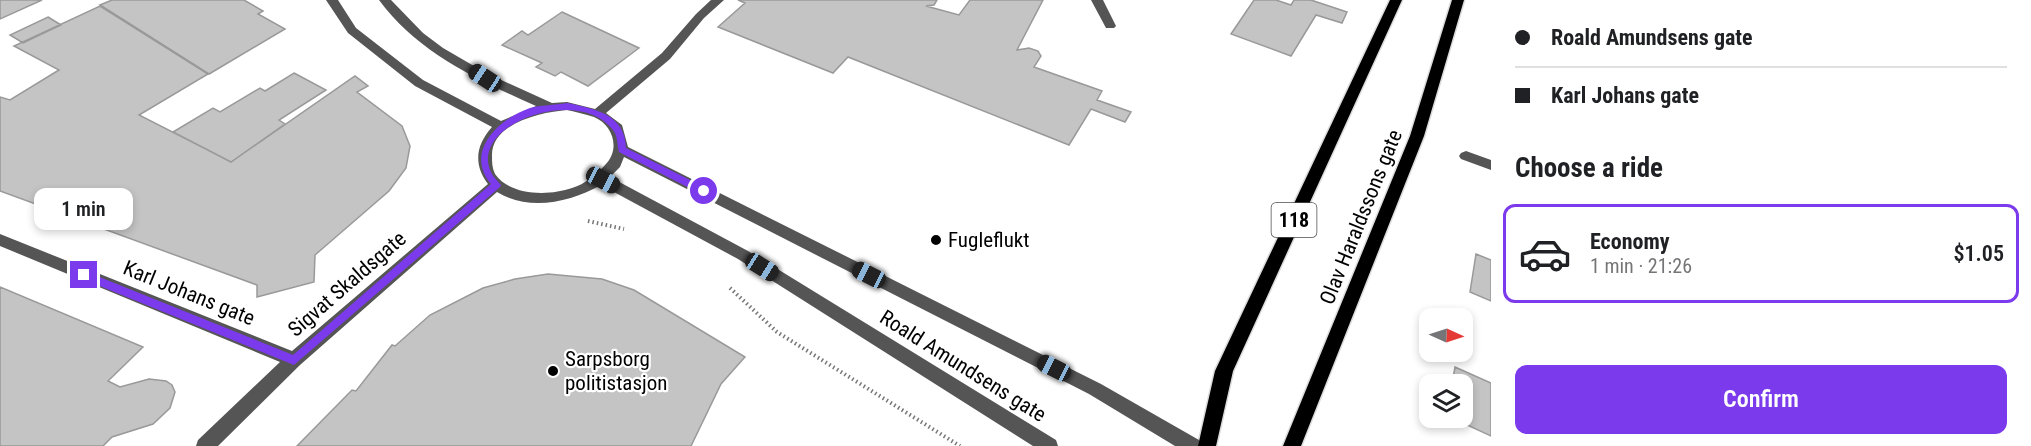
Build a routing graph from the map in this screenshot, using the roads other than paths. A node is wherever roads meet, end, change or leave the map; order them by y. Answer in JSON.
{"nodes":[{"id":1,"x":332,"y":0,"type":"edge"},
{"id":2,"x":385,"y":0,"type":"edge"},
{"id":3,"x":718,"y":0,"type":"edge"},
{"id":4,"x":1097,"y":0,"type":"edge"},
{"id":5,"x":1396,"y":0,"type":"edge"},
{"id":6,"x":1458,"y":0,"type":"edge"},
{"id":7,"x":1110,"y":26,"type":"dead end"},
{"id":8,"x":549,"y":107,"type":"junction"},
{"id":9,"x":598,"y":113,"type":"junction"},
{"id":10,"x":502,"y":127,"type":"junction"},
{"id":11,"x":622,"y":150,"type":"junction"},
{"id":12,"x":1466,"y":156,"type":"dead end"},
{"id":13,"x":1491,"y":165,"type":"edge"},
{"id":14,"x":603,"y":180,"type":"junction"},
{"id":15,"x":496,"y":185,"type":"junction"},
{"id":16,"x":0,"y":240,"type":"edge"},
{"id":17,"x":294,"y":360,"type":"junction"},
{"id":18,"x":205,"y":446,"type":"edge"},
{"id":19,"x":1049,"y":446,"type":"edge"},
{"id":20,"x":1192,"y":446,"type":"edge"},
{"id":21,"x":1207,"y":446,"type":"edge"},
{"id":22,"x":1292,"y":446,"type":"edge"}],
"edges":[{"from":1,"to":10,"type":"street"},
{"from":2,"to":8,"type":"street"},
{"from":3,"to":9,"type":"street"},
{"from":4,"to":7,"type":"street"},
{"from":5,"to":21,"type":"main road","number":"118"},
{"from":6,"to":22,"type":"main road","name":"Olav Haraldssons gate"},
{"from":8,"to":9,"type":"street"},
{"from":8,"to":10,"type":"street"},
{"from":9,"to":11,"type":"street"},
{"from":10,"to":15,"type":"street"},
{"from":11,"to":14,"type":"street"},
{"from":11,"to":20,"type":"street","name":"Roald Amundsens gate"},
{"from":12,"to":13,"type":"street"},
{"from":14,"to":15,"type":"street"},
{"from":14,"to":19,"type":"street","name":"Roald Amundsens gate"},
{"from":15,"to":17,"type":"street","name":"Sigvat Skaldsgate"},
{"from":16,"to":17,"type":"street","name":"Karl Johans gate"},
{"from":17,"to":18,"type":"street","name":"Sigvat Skaldsgate"}]}
